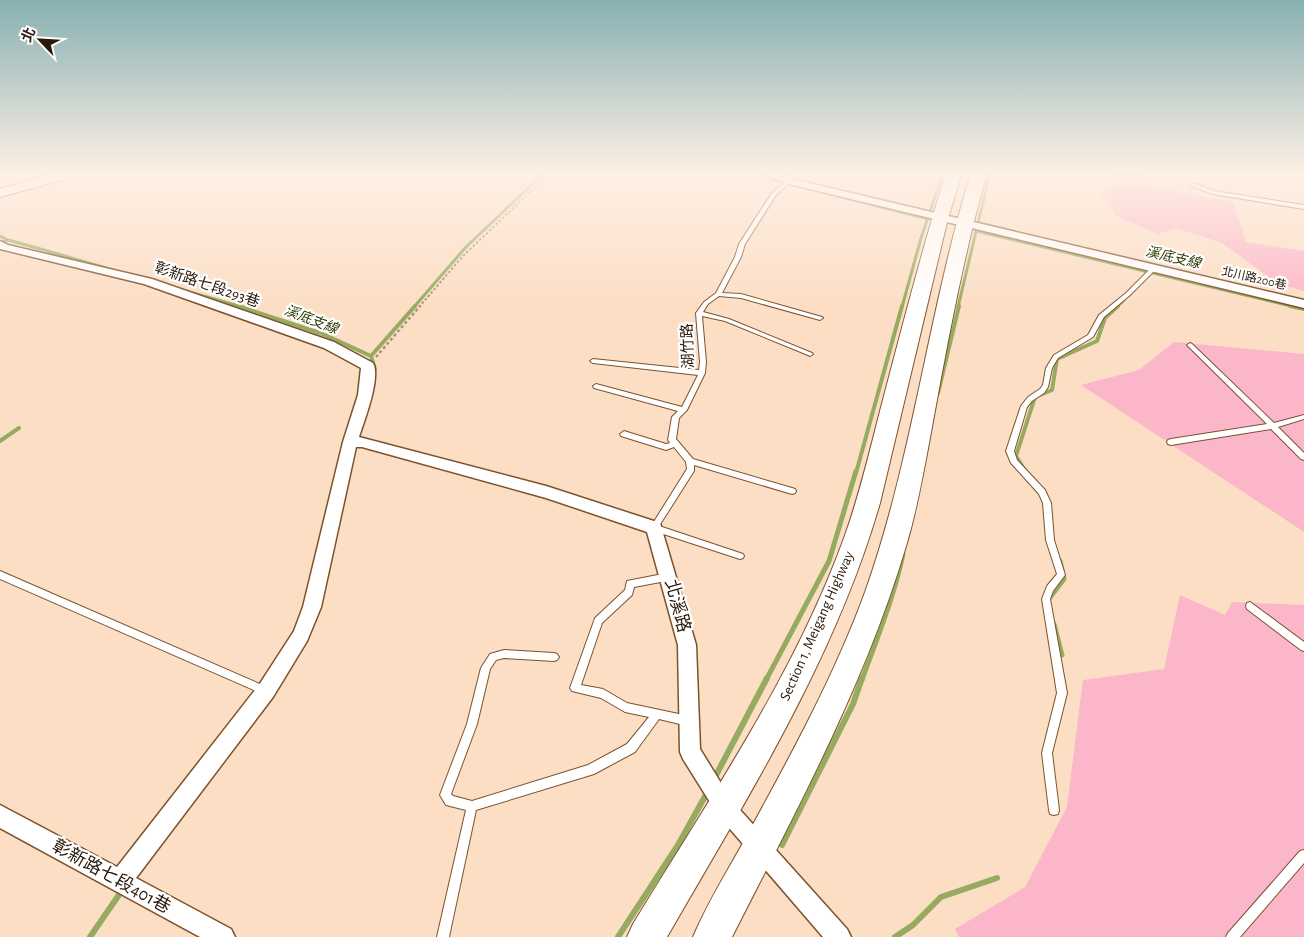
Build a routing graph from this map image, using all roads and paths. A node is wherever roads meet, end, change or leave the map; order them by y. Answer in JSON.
{"nodes":[{"id":1,"x":504,"y":217,"type":"edge"},
{"id":2,"x":759,"y":217,"type":"edge"},
{"id":3,"x":935,"y":217,"type":"edge"},
{"id":4,"x":952,"y":217,"type":"edge"},
{"id":5,"x":954,"y":217,"type":"edge"},
{"id":6,"x":952,"y":221,"type":"junction"},
{"id":7,"x":0,"y":244,"type":"edge"},
{"id":8,"x":1153,"y":269,"type":"junction"},
{"id":9,"x":718,"y":294,"type":"junction"},
{"id":10,"x":1304,"y":304,"type":"edge"},
{"id":11,"x":699,"y":313,"type":"junction"},
{"id":12,"x":820,"y":318,"type":"dead end"},
{"id":13,"x":1190,"y":345,"type":"dead end"},
{"id":14,"x":810,"y":354,"type":"dead end"},
{"id":15,"x":593,"y":361,"type":"dead end"},
{"id":16,"x":368,"y":366,"type":"junction"},
{"id":17,"x":702,"y":373,"type":"junction"},
{"id":18,"x":596,"y":386,"type":"dead end"},
{"id":19,"x":684,"y":410,"type":"junction"},
{"id":20,"x":1304,"y":417,"type":"edge"},
{"id":21,"x":1273,"y":426,"type":"junction"},
{"id":22,"x":624,"y":434,"type":"dead end"},
{"id":23,"x":356,"y":442,"type":"junction"},
{"id":24,"x":1171,"y":442,"type":"dead end"},
{"id":25,"x":675,"y":444,"type":"junction"},
{"id":26,"x":1304,"y":456,"type":"edge"},
{"id":27,"x":690,"y":461,"type":"junction"},
{"id":28,"x":792,"y":491,"type":"dead end"},
{"id":29,"x":654,"y":528,"type":"junction"},
{"id":30,"x":740,"y":556,"type":"dead end"},
{"id":31,"x":0,"y":575,"type":"edge"},
{"id":32,"x":668,"y":577,"type":"junction"},
{"id":33,"x":1250,"y":606,"type":"dead end"},
{"id":34,"x":1304,"y":647,"type":"edge"},
{"id":35,"x":554,"y":658,"type":"dead end"},
{"id":36,"x":266,"y":691,"type":"junction"},
{"id":37,"x":657,"y":714,"type":"junction"},
{"id":38,"x":688,"y":722,"type":"junction"},
{"id":39,"x":472,"y":806,"type":"junction"},
{"id":40,"x":725,"y":808,"type":"junction"},
{"id":41,"x":1054,"y":810,"type":"dead end"},
{"id":42,"x":0,"y":816,"type":"edge"},
{"id":43,"x":759,"y":847,"type":"junction"},
{"id":44,"x":1304,"y":854,"type":"edge"},
{"id":45,"x":119,"y":882,"type":"junction"},
{"id":46,"x":222,"y":937,"type":"edge"},
{"id":47,"x":443,"y":937,"type":"edge"},
{"id":48,"x":646,"y":937,"type":"edge"},
{"id":49,"x":712,"y":937,"type":"edge"},
{"id":50,"x":839,"y":937,"type":"edge"},
{"id":51,"x":1232,"y":937,"type":"edge"}],
"edges":[{"from":1,"to":16,"type":"path"},
{"from":2,"to":9,"type":"lane","name":"湖竹路"},
{"from":3,"to":6,"type":"street","name":"北川路200巷"},
{"from":4,"to":6,"type":"main road","name":"Section 1, Meigang Highway"},
{"from":5,"to":6,"type":"main road","name":"Section 1, Meigang Highway"},
{"from":6,"to":8,"type":"street","name":"北川路200巷"},
{"from":6,"to":40,"type":"main road","name":"Section 1, Meigang Highway"},
{"from":6,"to":43,"type":"main road","name":"Section 1, Meigang Highway"},
{"from":7,"to":16,"type":"street","name":"彰新路七段293巷"},
{"from":8,"to":10,"type":"street","name":"北川路200巷"},
{"from":8,"to":41,"type":"lane"},
{"from":9,"to":11,"type":"lane","name":"湖竹路"},
{"from":9,"to":12,"type":"lane"},
{"from":11,"to":14,"type":"lane"},
{"from":11,"to":17,"type":"lane","name":"湖竹路"},
{"from":13,"to":21,"type":"lane"},
{"from":15,"to":17,"type":"lane"},
{"from":16,"to":23,"type":"street"},
{"from":17,"to":19,"type":"lane","name":"湖竹路"},
{"from":18,"to":19,"type":"lane"},
{"from":19,"to":25,"type":"lane","name":"湖竹路"},
{"from":20,"to":21,"type":"lane"},
{"from":21,"to":24,"type":"lane"},
{"from":21,"to":26,"type":"lane"},
{"from":22,"to":25,"type":"lane"},
{"from":23,"to":29,"type":"street"},
{"from":23,"to":36,"type":"street"},
{"from":25,"to":27,"type":"lane"},
{"from":27,"to":28,"type":"lane"},
{"from":27,"to":29,"type":"lane"},
{"from":29,"to":30,"type":"lane"},
{"from":29,"to":32,"type":"street","name":"北溪路"},
{"from":31,"to":36,"type":"lane"},
{"from":32,"to":37,"type":"lane"},
{"from":32,"to":38,"type":"street","name":"北溪路"},
{"from":33,"to":34,"type":"lane"},
{"from":35,"to":39,"type":"lane"},
{"from":36,"to":45,"type":"street"},
{"from":37,"to":38,"type":"lane"},
{"from":37,"to":39,"type":"lane"},
{"from":38,"to":40,"type":"street","name":"北溪路"},
{"from":39,"to":47,"type":"lane"},
{"from":40,"to":43,"type":"street","name":"北溪路"},
{"from":40,"to":48,"type":"main road","name":"Section 1, Meigang Highway"},
{"from":42,"to":45,"type":"street","name":"彰新路七段401巷"},
{"from":43,"to":49,"type":"main road","name":"Section 1, Meigang Highway"},
{"from":43,"to":50,"type":"street","name":"北溪路"},
{"from":44,"to":51,"type":"lane"},
{"from":45,"to":46,"type":"street","name":"彰新路七段401巷"}]}
